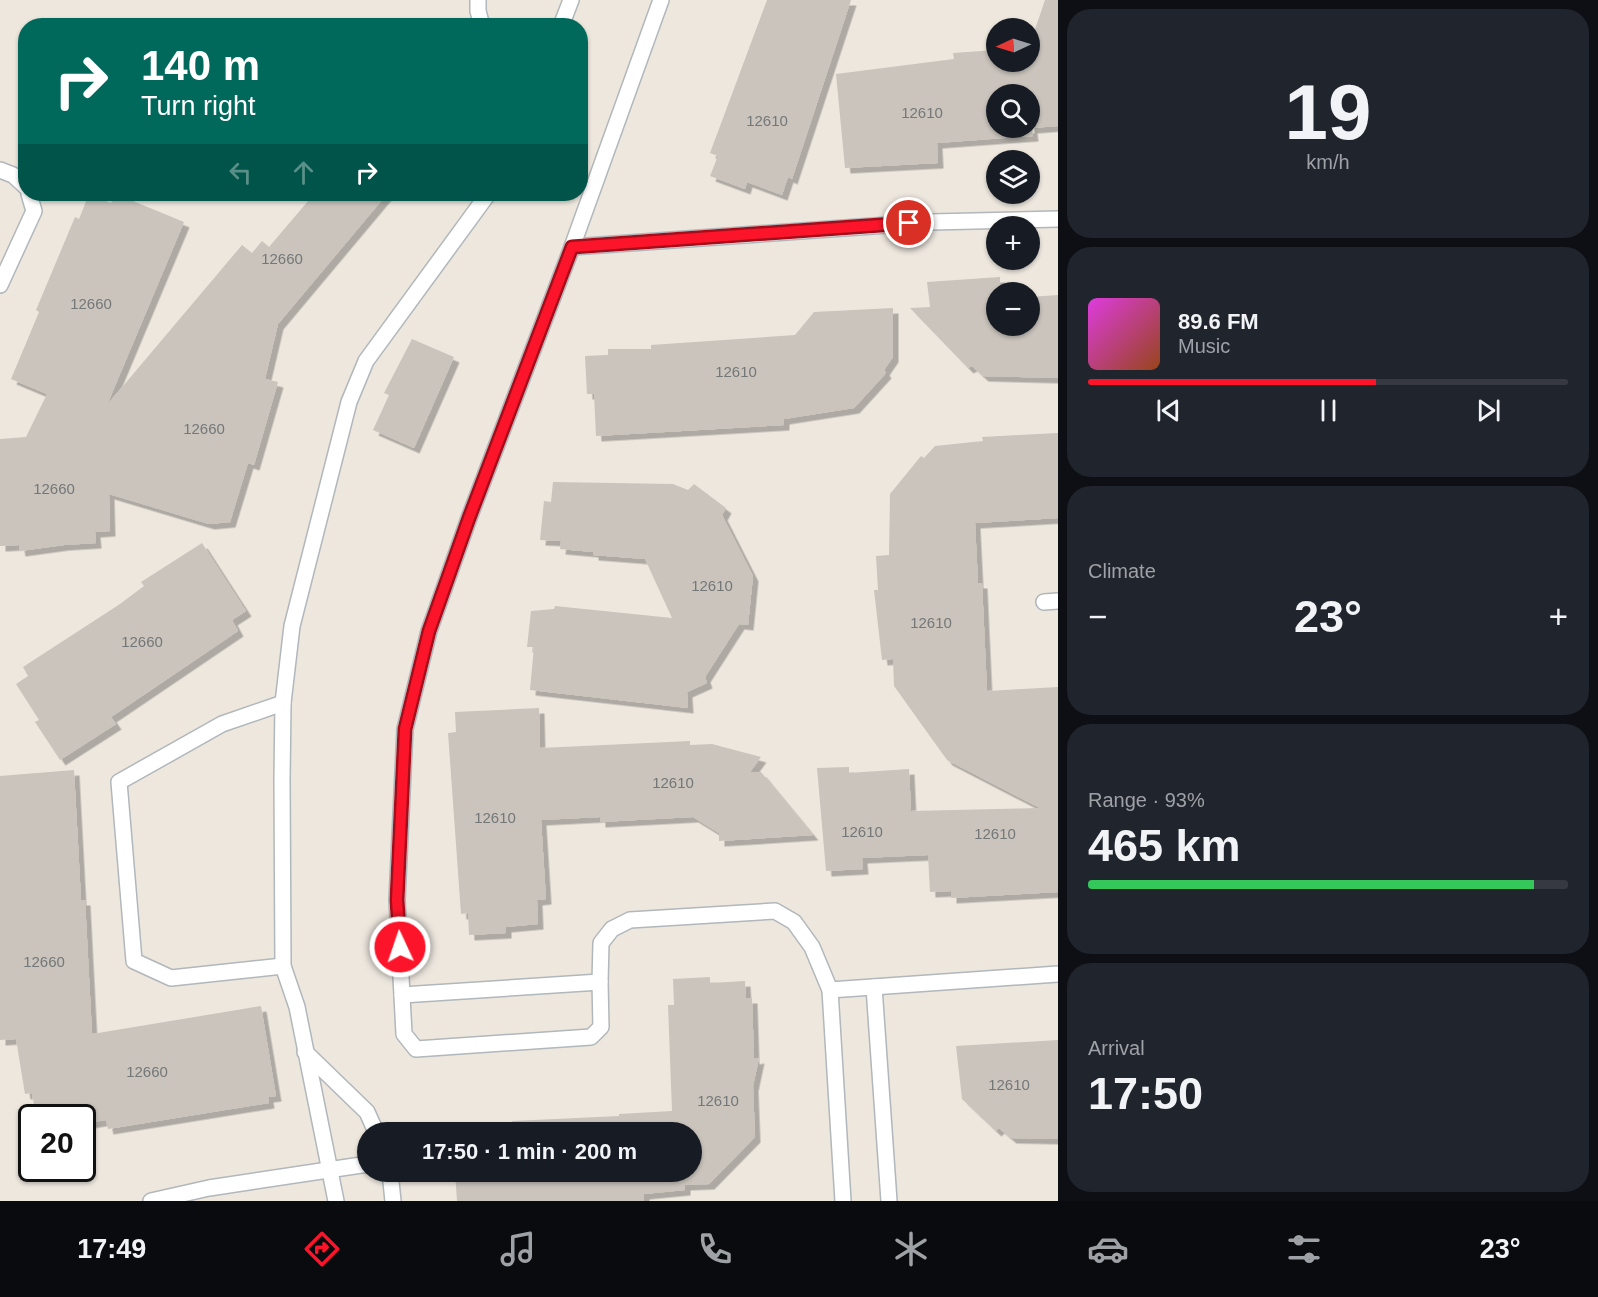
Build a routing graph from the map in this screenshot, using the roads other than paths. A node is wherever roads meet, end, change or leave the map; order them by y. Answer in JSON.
{"nodes":[{"id":1,"x":478,"y":0,"type":"edge"},
{"id":2,"x":570,"y":0,"type":"edge"},
{"id":3,"x":661,"y":0,"type":"edge"},
{"id":4,"x":480,"y":18,"type":"edge"},
{"id":5,"x":564,"y":18,"type":"edge"},
{"id":6,"x":0,"y":170,"type":"edge"},
{"id":7,"x":18,"y":180,"type":"edge"},
{"id":8,"x":31,"y":201,"type":"edge"},
{"id":9,"x":483,"y":201,"type":"edge"},
{"id":10,"x":1058,"y":219,"type":"edge"},
{"id":11,"x":572,"y":247,"type":"junction"},
{"id":12,"x":0,"y":285,"type":"edge"},
{"id":13,"x":283,"y":703,"type":"junction"},
{"id":14,"x":283,"y":966,"type":"junction"},
{"id":15,"x":1058,"y":974,"type":"edge"},
{"id":16,"x":600,"y":982,"type":"junction"},
{"id":17,"x":873,"y":987,"type":"junction"},
{"id":18,"x":830,"y":990,"type":"junction"},
{"id":19,"x":402,"y":995,"type":"junction"},
{"id":20,"x":305,"y":1052,"type":"junction"},
{"id":21,"x":372,"y":1122,"type":"edge"},
{"id":22,"x":357,"y":1166,"type":"edge"},
{"id":23,"x":330,"y":1171,"type":"junction"},
{"id":24,"x":391,"y":1182,"type":"edge"},
{"id":25,"x":151,"y":1201,"type":"edge"},
{"id":26,"x":336,"y":1201,"type":"edge"},
{"id":27,"x":393,"y":1201,"type":"edge"},
{"id":28,"x":843,"y":1201,"type":"edge"},
{"id":29,"x":889,"y":1201,"type":"edge"}],
"edges":[{"from":1,"to":4,"type":"lane"},
{"from":2,"to":5,"type":"lane"},
{"from":3,"to":11,"type":"lane"},
{"from":6,"to":7,"type":"lane"},
{"from":8,"to":12,"type":"lane"},
{"from":9,"to":13,"type":"lane"},
{"from":10,"to":11,"type":"lane"},
{"from":11,"to":19,"type":"lane"},
{"from":13,"to":14,"type":"lane"},
{"from":13,"to":14,"type":"lane"},
{"from":14,"to":20,"type":"lane"},
{"from":15,"to":17,"type":"lane"},
{"from":16,"to":18,"type":"lane"},
{"from":16,"to":19,"type":"lane"},
{"from":16,"to":19,"type":"lane"},
{"from":17,"to":18,"type":"lane"},
{"from":17,"to":29,"type":"lane"},
{"from":18,"to":28,"type":"lane"},
{"from":20,"to":21,"type":"lane"},
{"from":20,"to":23,"type":"lane"},
{"from":22,"to":23,"type":"lane"},
{"from":23,"to":25,"type":"lane"},
{"from":23,"to":26,"type":"lane"},
{"from":24,"to":27,"type":"lane"}]}
